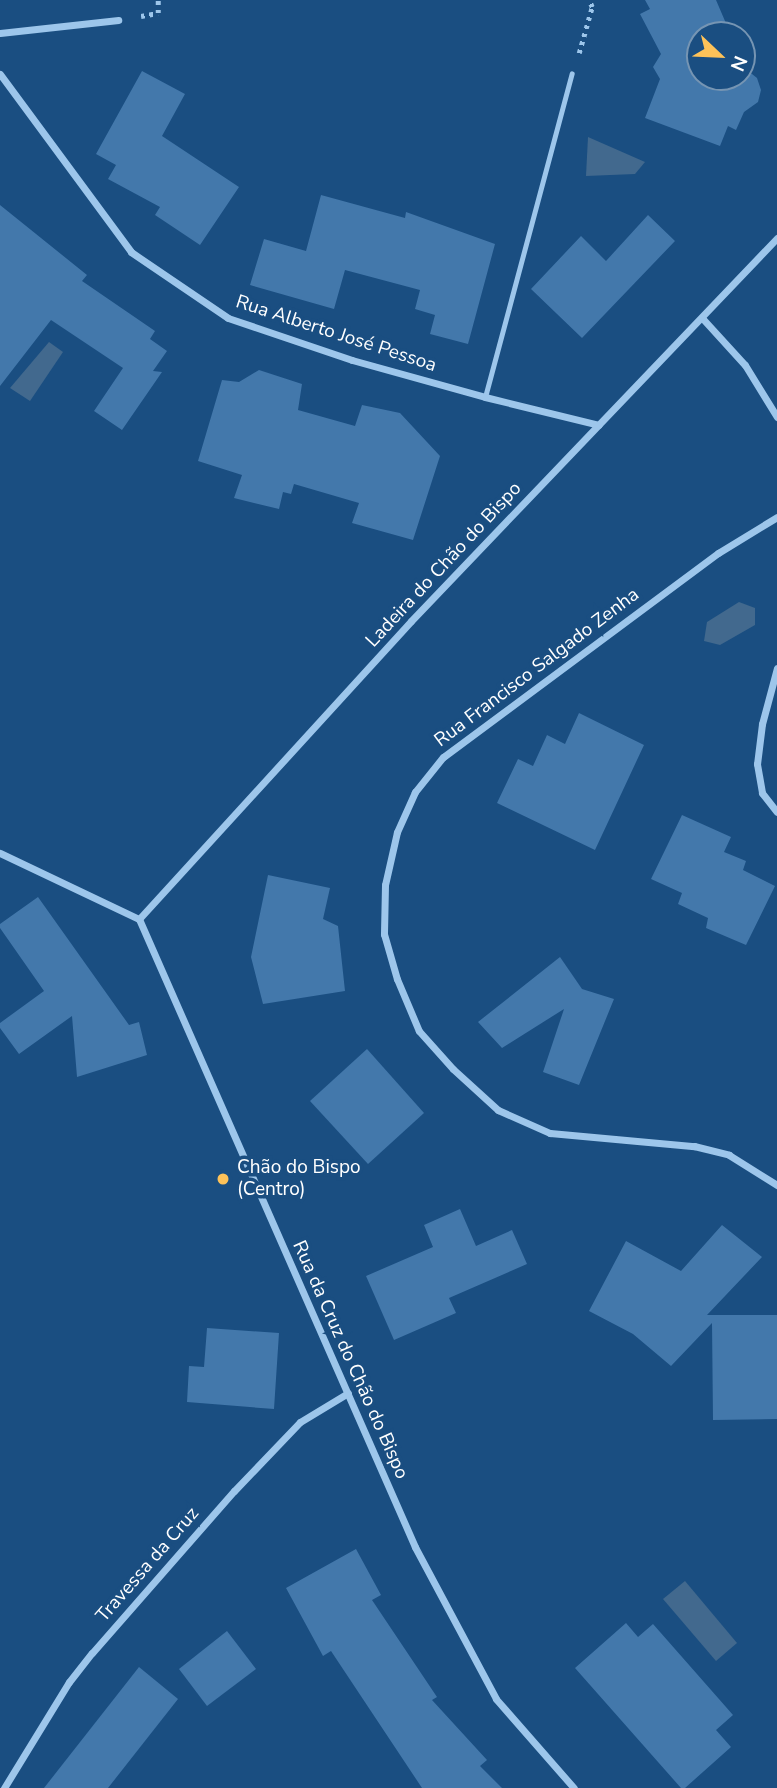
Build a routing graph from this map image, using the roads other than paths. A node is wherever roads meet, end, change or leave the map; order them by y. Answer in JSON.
{"nodes":[{"id":1,"x":118,"y":20,"type":"dead end"},
{"id":2,"x":0,"y":33,"type":"edge"},
{"id":3,"x":0,"y":74,"type":"edge"},
{"id":4,"x":572,"y":74,"type":"road end"},
{"id":5,"x":777,"y":238,"type":"edge"},
{"id":6,"x":703,"y":319,"type":"junction"},
{"id":7,"x":485,"y":397,"type":"junction"},
{"id":8,"x":777,"y":417,"type":"edge"},
{"id":9,"x":599,"y":425,"type":"junction"},
{"id":10,"x":777,"y":517,"type":"edge"},
{"id":11,"x":777,"y":668,"type":"edge"},
{"id":12,"x":777,"y":812,"type":"edge"},
{"id":13,"x":0,"y":853,"type":"edge"},
{"id":14,"x":139,"y":919,"type":"junction"},
{"id":15,"x":777,"y":1185,"type":"edge"},
{"id":16,"x":348,"y":1393,"type":"junction"},
{"id":17,"x":4,"y":1788,"type":"edge"},
{"id":18,"x":574,"y":1788,"type":"edge"}],
"edges":[{"from":1,"to":2,"type":"street"},
{"from":3,"to":7,"type":"street","name":"Rua Alberto José Pessoa"},
{"from":4,"to":7,"type":"lane"},
{"from":5,"to":6,"type":"street","name":"Ladeira do Chão do Bispo"},
{"from":6,"to":8,"type":"street"},
{"from":6,"to":9,"type":"street","name":"Ladeira do Chão do Bispo"},
{"from":7,"to":9,"type":"street","name":"Rua Alberto José Pessoa"},
{"from":9,"to":14,"type":"street","name":"Ladeira do Chão do Bispo"},
{"from":10,"to":15,"type":"street","name":"Rua Francisco Salgado Zenha"},
{"from":11,"to":12,"type":"street"},
{"from":13,"to":14,"type":"street"},
{"from":14,"to":16,"type":"street","name":"Rua da Cruz do Chão do Bispo"},
{"from":16,"to":17,"type":"street","name":"Travessa da Cruz"},
{"from":16,"to":18,"type":"street","name":"Rua da Cruz do Chão do Bispo"}]}
